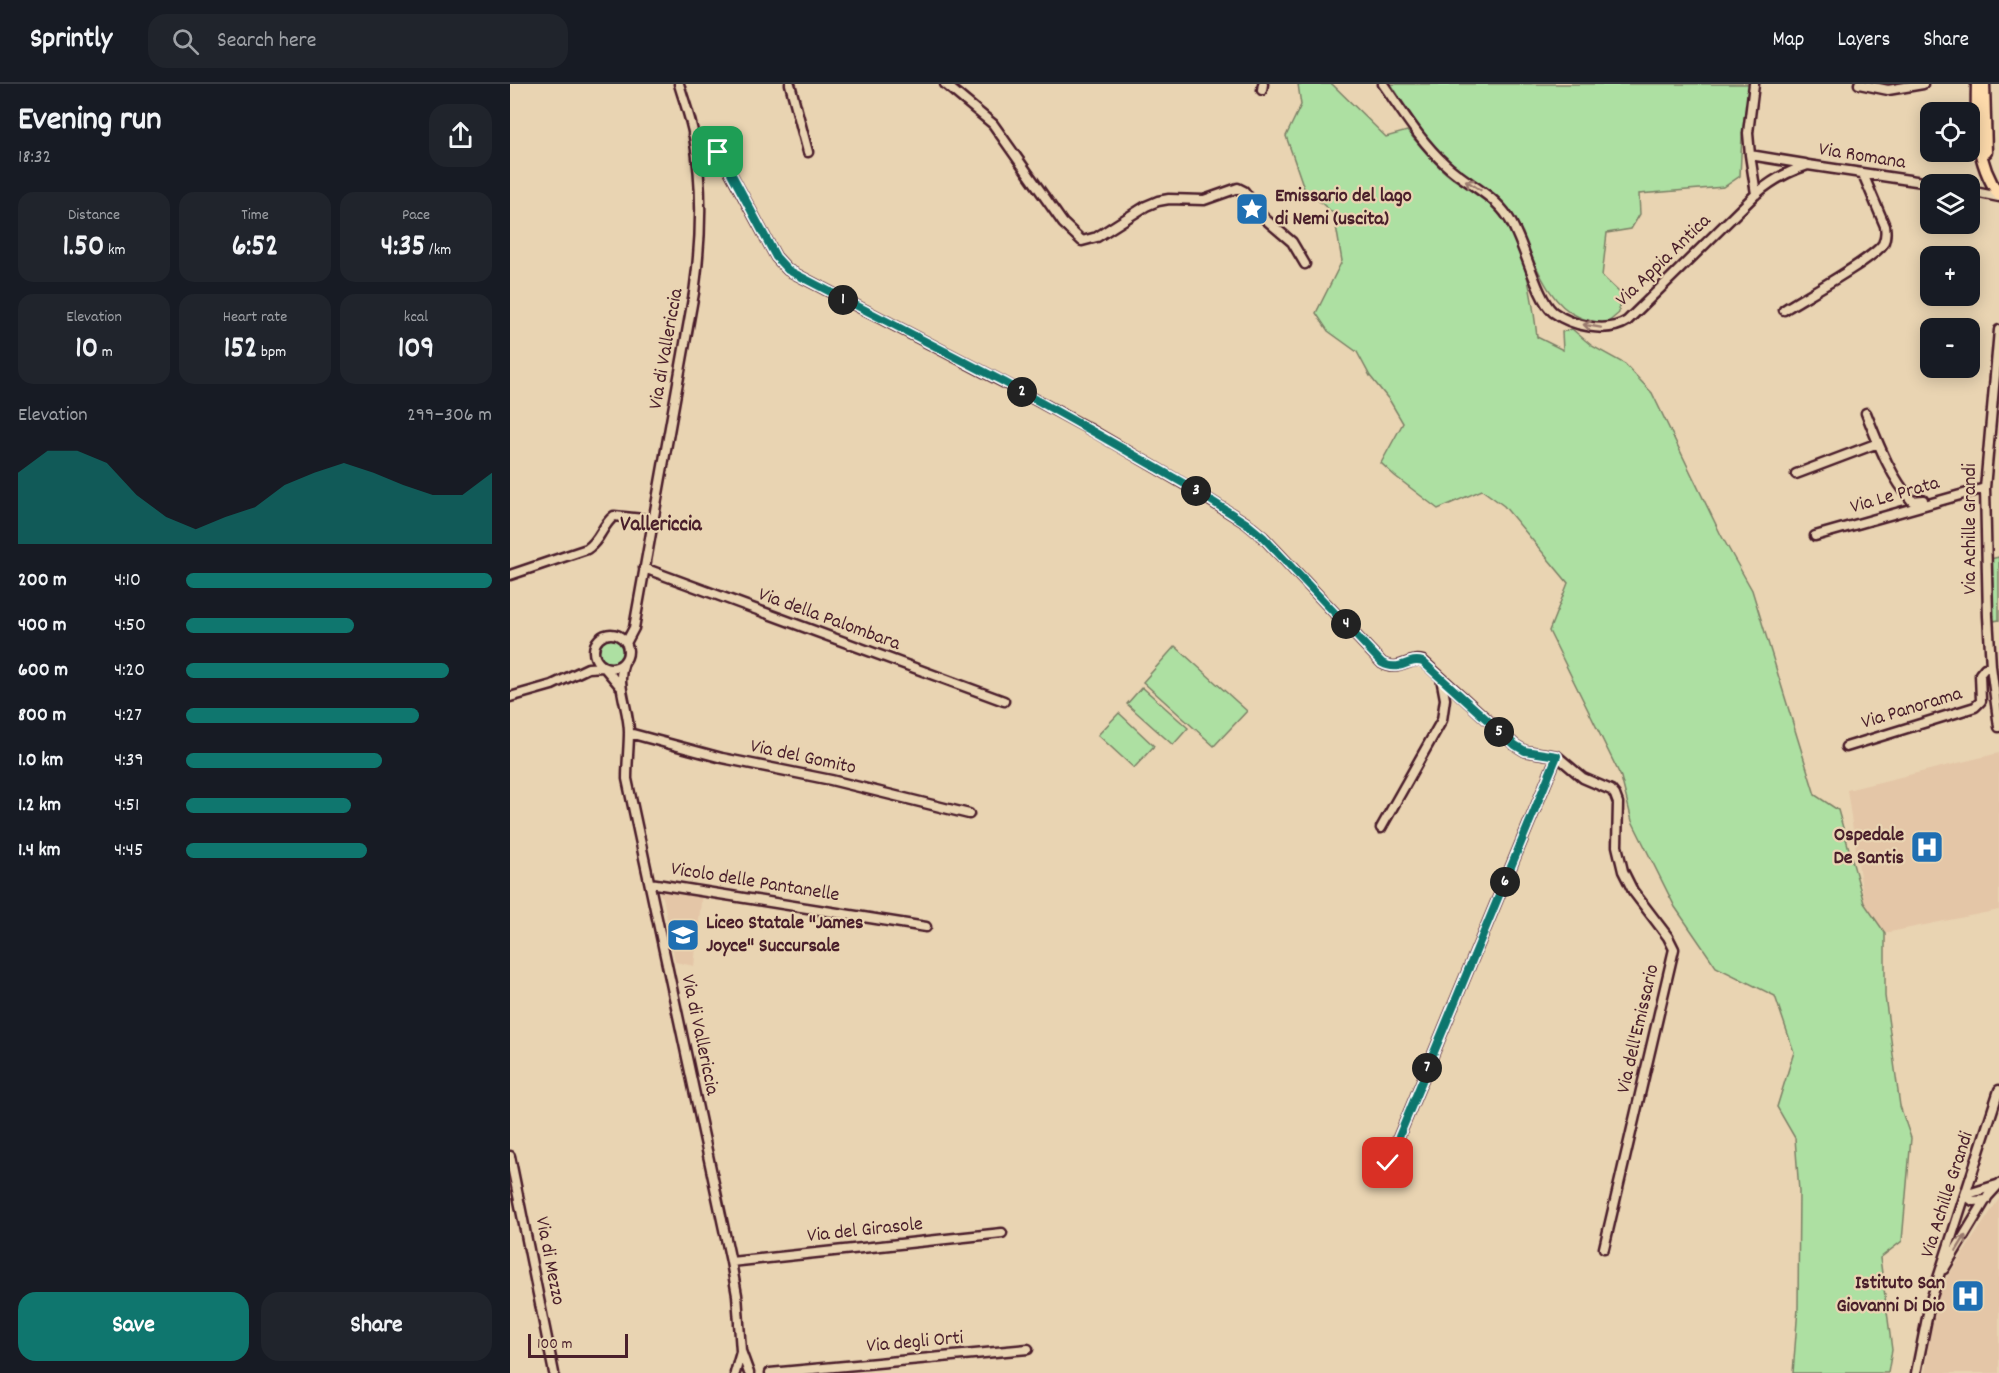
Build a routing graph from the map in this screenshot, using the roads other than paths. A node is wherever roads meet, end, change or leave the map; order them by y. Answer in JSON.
{"nodes":[{"id":1,"x":679,"y":84,"type":"edge"},
{"id":2,"x":790,"y":84,"type":"edge"},
{"id":3,"x":945,"y":84,"type":"edge"},
{"id":4,"x":1383,"y":84,"type":"edge"},
{"id":5,"x":1754,"y":84,"type":"edge"},
{"id":6,"x":1859,"y":84,"type":"edge"},
{"id":7,"x":1923,"y":84,"type":"edge"},
{"id":8,"x":1977,"y":84,"type":"edge"},
{"id":9,"x":1984,"y":84,"type":"edge"},
{"id":10,"x":693,"y":134,"type":"junction"},
{"id":11,"x":808,"y":152,"type":"dead end"},
{"id":12,"x":1750,"y":155,"type":"junction"},
{"id":13,"x":1808,"y":165,"type":"junction"},
{"id":14,"x":1863,"y":174,"type":"junction"},
{"id":15,"x":1920,"y":182,"type":"edge"},
{"id":16,"x":1999,"y":183,"type":"edge"},
{"id":17,"x":1980,"y":193,"type":"edge"},
{"id":18,"x":1756,"y":194,"type":"junction"},
{"id":19,"x":1999,"y":196,"type":"edge"},
{"id":20,"x":1305,"y":264,"type":"dead end"},
{"id":21,"x":1785,"y":310,"type":"dead end"},
{"id":22,"x":1999,"y":330,"type":"edge"},
{"id":23,"x":1996,"y":380,"type":"edge"},
{"id":24,"x":1866,"y":413,"type":"dead end"},
{"id":25,"x":1878,"y":443,"type":"junction"},
{"id":26,"x":1796,"y":474,"type":"dead end"},
{"id":27,"x":1985,"y":485,"type":"junction"},
{"id":28,"x":653,"y":520,"type":"junction"},
{"id":29,"x":1815,"y":536,"type":"dead end"},
{"id":30,"x":644,"y":568,"type":"junction"},
{"id":31,"x":510,"y":575,"type":"edge"},
{"id":32,"x":635,"y":620,"type":"junction"},
{"id":33,"x":617,"y":635,"type":"junction"},
{"id":34,"x":626,"y":643,"type":"junction"},
{"id":35,"x":594,"y":649,"type":"junction"},
{"id":36,"x":624,"y":662,"type":"junction"},
{"id":37,"x":1991,"y":666,"type":"junction"},
{"id":38,"x":604,"y":667,"type":"junction"},
{"id":39,"x":582,"y":670,"type":"junction"},
{"id":40,"x":1441,"y":677,"type":"junction"},
{"id":41,"x":622,"y":689,"type":"junction"},
{"id":42,"x":1997,"y":693,"type":"edge"},
{"id":43,"x":510,"y":698,"type":"edge"},
{"id":44,"x":1004,"y":701,"type":"dead end"},
{"id":45,"x":1999,"y":727,"type":"edge"},
{"id":46,"x":629,"y":733,"type":"junction"},
{"id":47,"x":1846,"y":747,"type":"dead end"},
{"id":48,"x":1557,"y":756,"type":"junction"},
{"id":49,"x":969,"y":814,"type":"dead end"},
{"id":50,"x":1381,"y":828,"type":"dead end"},
{"id":51,"x":650,"y":883,"type":"junction"},
{"id":52,"x":926,"y":927,"type":"dead end"},
{"id":53,"x":1999,"y":1090,"type":"edge"},
{"id":54,"x":510,"y":1156,"type":"edge"},
{"id":55,"x":1388,"y":1163,"type":"dead end"},
{"id":56,"x":1971,"y":1176,"type":"junction"},
{"id":57,"x":1998,"y":1184,"type":"edge"},
{"id":58,"x":1987,"y":1189,"type":"junction"},
{"id":59,"x":1965,"y":1195,"type":"junction"},
{"id":60,"x":1986,"y":1200,"type":"junction"},
{"id":61,"x":1960,"y":1210,"type":"junction"},
{"id":62,"x":1972,"y":1223,"type":"junction"},
{"id":63,"x":1002,"y":1233,"type":"dead end"},
{"id":64,"x":1605,"y":1248,"type":"dead end"},
{"id":65,"x":731,"y":1262,"type":"junction"},
{"id":66,"x":1939,"y":1276,"type":"junction"},
{"id":67,"x":1028,"y":1349,"type":"dead end"},
{"id":68,"x":741,"y":1351,"type":"junction"},
{"id":69,"x":554,"y":1373,"type":"edge"},
{"id":70,"x":735,"y":1373,"type":"edge"},
{"id":71,"x":741,"y":1373,"type":"edge"},
{"id":72,"x":750,"y":1373,"type":"edge"},
{"id":73,"x":770,"y":1373,"type":"edge"},
{"id":74,"x":1916,"y":1373,"type":"edge"}],
"edges":[{"from":1,"to":10,"type":"street","name":"Via di Vallericcia"},
{"from":2,"to":11,"type":"street"},
{"from":3,"to":20,"type":"street"},
{"from":18,"to":4,"type":"street","name":"Via Appia Antica","one_way":true},
{"from":5,"to":12,"type":"street"},
{"from":6,"to":7,"type":"street"},
{"from":8,"to":19,"type":"main road"},
{"from":9,"to":16,"type":"main road"},
{"from":10,"to":28,"type":"street","name":"Via di Vallericcia"},
{"from":10,"to":40,"type":"street"},
{"from":12,"to":13,"type":"street"},
{"from":12,"to":18,"type":"street"},
{"from":13,"to":14,"type":"street","name":"Via Romana"},
{"from":13,"to":18,"type":"street","name":"Via Romana"},
{"from":14,"to":15,"type":"street","name":"Via Romana"},
{"from":14,"to":21,"type":"street"},
{"from":17,"to":19,"type":"street"},
{"from":22,"to":23,"type":"street","name":"Via Achille Grandi"},
{"from":23,"to":27,"type":"street","name":"Via Achille Grandi"},
{"from":24,"to":25,"type":"street","name":"Via Le Prata"},
{"from":25,"to":26,"type":"street"},
{"from":25,"to":27,"type":"street","name":"Via Le Prata"},
{"from":27,"to":29,"type":"street","name":"Via Le Prata"},
{"from":27,"to":37,"type":"street","name":"Via Achille Grandi"},
{"from":28,"to":30,"type":"street","name":"Via di Vallericcia"},
{"from":28,"to":31,"type":"street"},
{"from":30,"to":32,"type":"street","name":"Via di Vallericcia"},
{"from":30,"to":44,"type":"street","name":"Via della Palombara"},
{"from":32,"to":33,"type":"street"},
{"from":32,"to":34,"type":"street","name":"Via di Vallericcia"},
{"from":33,"to":34,"type":"street"},
{"from":33,"to":35,"type":"street"},
{"from":34,"to":36,"type":"street","name":"Via di Vallericcia"},
{"from":35,"to":38,"type":"street"},
{"from":35,"to":39,"type":"street"},
{"from":36,"to":38,"type":"street"},
{"from":36,"to":41,"type":"street","name":"Via di Vallericcia"},
{"from":37,"to":42,"type":"street","name":"Via Achille Grandi"},
{"from":37,"to":47,"type":"street","name":"Via Panorama"},
{"from":38,"to":39,"type":"street"},
{"from":38,"to":41,"type":"street"},
{"from":39,"to":43,"type":"street"},
{"from":40,"to":48,"type":"street"},
{"from":40,"to":50,"type":"street"},
{"from":41,"to":46,"type":"street","name":"Via di Vallericcia"},
{"from":42,"to":45,"type":"street","name":"Via Achille Grandi"},
{"from":46,"to":49,"type":"street","name":"Via del Gomito"},
{"from":46,"to":51,"type":"street","name":"Via di Vallericcia"},
{"from":48,"to":55,"type":"street"},
{"from":48,"to":64,"type":"street","name":"Via dell'Emissario"},
{"from":51,"to":52,"type":"street","name":"Vicolo delle Pantanelle"},
{"from":51,"to":65,"type":"street","name":"Via di Vallericcia"},
{"from":53,"to":56,"type":"street","name":"Via Achille Grandi"},
{"from":54,"to":69,"type":"street","name":"Via di Mezzo"},
{"from":56,"to":58,"type":"street"},
{"from":56,"to":59,"type":"street","name":"Via Achille Grandi"},
{"from":57,"to":58,"type":"street"},
{"from":57,"to":60,"type":"street"},
{"from":58,"to":59,"type":"street"},
{"from":59,"to":60,"type":"street"},
{"from":59,"to":61,"type":"street","name":"Via Achille Grandi"},
{"from":60,"to":62,"type":"street"},
{"from":61,"to":62,"type":"street"},
{"from":61,"to":66,"type":"street","name":"Via Achille Grandi"},
{"from":66,"to":62,"type":"street","one_way":true},
{"from":63,"to":65,"type":"street","name":"Via del Girasole"},
{"from":65,"to":68,"type":"street","name":"Via di Vallericcia"},
{"from":66,"to":74,"type":"street"},
{"from":67,"to":73,"type":"street","name":"Via degli Orti"},
{"from":68,"to":70,"type":"street","name":"Via di Vallericcia"},
{"from":68,"to":72,"type":"street","name":"Via di Vallericcia"},
{"from":71,"to":72,"type":"street"}]}
